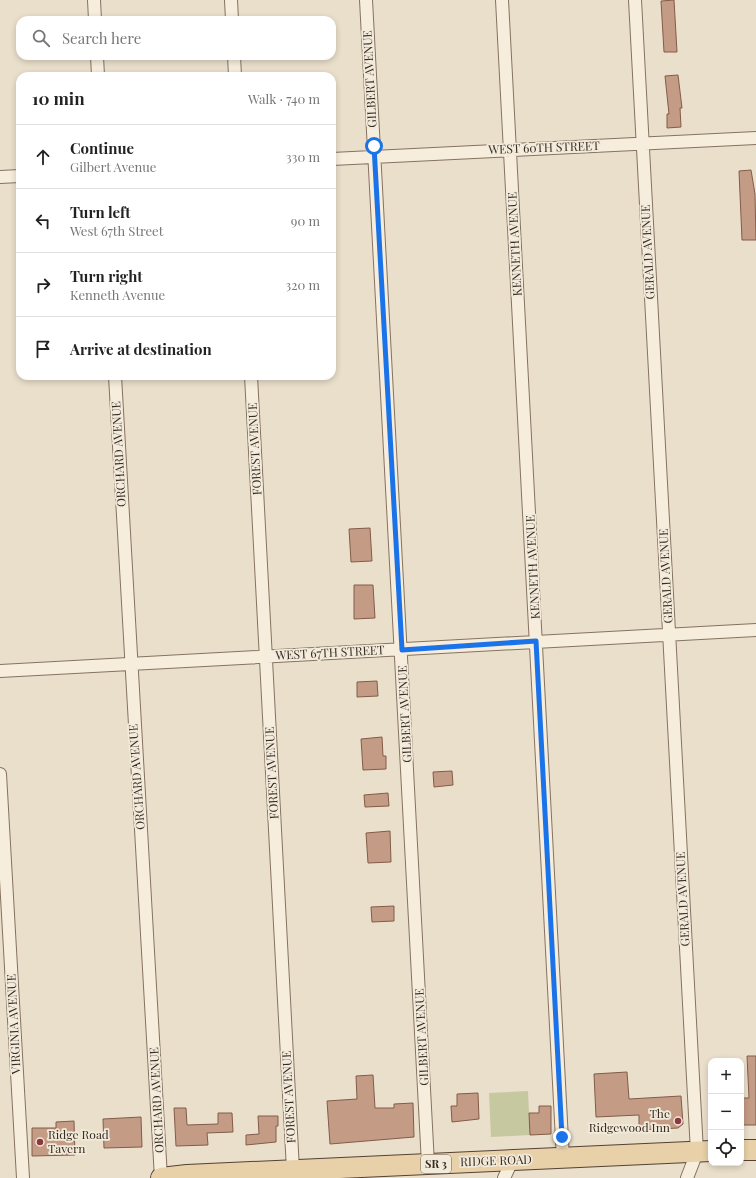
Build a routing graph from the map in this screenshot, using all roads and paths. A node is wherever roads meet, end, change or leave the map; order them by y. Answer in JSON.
{"nodes":[{"id":1,"x":94,"y":0,"type":"edge"},
{"id":2,"x":231,"y":0,"type":"edge"},
{"id":3,"x":366,"y":0,"type":"edge"},
{"id":4,"x":502,"y":0,"type":"edge"},
{"id":5,"x":635,"y":0,"type":"edge"},
{"id":6,"x":95,"y":16,"type":"edge"},
{"id":7,"x":232,"y":16,"type":"edge"},
{"id":8,"x":97,"y":60,"type":"edge"},
{"id":9,"x":234,"y":60,"type":"edge"},
{"id":10,"x":98,"y":72,"type":"edge"},
{"id":11,"x":235,"y":72,"type":"edge"},
{"id":12,"x":756,"y":138,"type":"edge"},
{"id":13,"x":643,"y":144,"type":"junction"},
{"id":14,"x":510,"y":149,"type":"junction"},
{"id":15,"x":374,"y":156,"type":"junction"},
{"id":16,"x":336,"y":159,"type":"edge"},
{"id":17,"x":16,"y":176,"type":"edge"},
{"id":18,"x":0,"y":177,"type":"edge"},
{"id":19,"x":115,"y":380,"type":"edge"},
{"id":20,"x":251,"y":380,"type":"edge"},
{"id":21,"x":756,"y":630,"type":"edge"},
{"id":22,"x":669,"y":635,"type":"junction"},
{"id":23,"x":536,"y":641,"type":"junction"},
{"id":24,"x":402,"y":650,"type":"junction"},
{"id":25,"x":266,"y":656,"type":"junction"},
{"id":26,"x":130,"y":664,"type":"junction"},
{"id":27,"x":0,"y":670,"type":"edge"},
{"id":28,"x":0,"y":774,"type":"edge"},
{"id":29,"x":744,"y":1150,"type":"edge"},
{"id":30,"x":756,"y":1150,"type":"edge"},
{"id":31,"x":704,"y":1151,"type":"edge"},
{"id":32,"x":563,"y":1159,"type":"junction"},
{"id":33,"x":428,"y":1164,"type":"junction"},
{"id":34,"x":508,"y":1169,"type":"edge"},
{"id":35,"x":293,"y":1170,"type":"junction"},
{"id":36,"x":351,"y":1173,"type":"edge"},
{"id":37,"x":187,"y":1176,"type":"edge"},
{"id":38,"x":22,"y":1178,"type":"edge"},
{"id":39,"x":161,"y":1178,"type":"edge"},
{"id":40,"x":687,"y":1178,"type":"edge"}],
"edges":[{"from":1,"to":6,"type":"street"},
{"from":2,"to":7,"type":"street"},
{"from":3,"to":15,"type":"street","name":"GILBERT AVENUE"},
{"from":4,"to":14,"type":"street","name":"KENNETH AVENUE"},
{"from":5,"to":13,"type":"street","name":"GERALD AVENUE"},
{"from":8,"to":10,"type":"street"},
{"from":9,"to":11,"type":"street"},
{"from":12,"to":13,"type":"street","name":"WEST 60TH STREET"},
{"from":13,"to":14,"type":"street","name":"WEST 60TH STREET"},
{"from":13,"to":22,"type":"street","name":"GERALD AVENUE"},
{"from":14,"to":15,"type":"street","name":"WEST 60TH STREET"},
{"from":14,"to":23,"type":"street","name":"KENNETH AVENUE"},
{"from":15,"to":16,"type":"street","name":"WEST 60TH STREET"},
{"from":15,"to":24,"type":"street","name":"GILBERT AVENUE"},
{"from":17,"to":18,"type":"street"},
{"from":19,"to":26,"type":"street","name":"ORCHARD AVENUE"},
{"from":20,"to":25,"type":"street","name":"FOREST AVENUE"},
{"from":21,"to":22,"type":"street","name":"WEST 67TH STREET"},
{"from":22,"to":23,"type":"street","name":"WEST 67TH STREET"},
{"from":22,"to":31,"type":"street","name":"GERALD AVENUE"},
{"from":23,"to":24,"type":"street","name":"WEST 67TH STREET"},
{"from":23,"to":32,"type":"street","name":"KENNETH AVENUE"},
{"from":24,"to":25,"type":"street","name":"WEST 67TH STREET"},
{"from":24,"to":33,"type":"street","name":"GILBERT AVENUE"},
{"from":25,"to":26,"type":"street","name":"WEST 67TH STREET"},
{"from":25,"to":35,"type":"street","name":"FOREST AVENUE"},
{"from":26,"to":27,"type":"street","name":"WEST 67TH STREET"},
{"from":26,"to":39,"type":"street","name":"ORCHARD AVENUE"},
{"from":28,"to":38,"type":"street","name":"VIRGINIA AVENUE"},
{"from":29,"to":30,"type":"main road"},
{"from":31,"to":32,"type":"main road","name":"RIDGE ROAD","number":"SR 3"},
{"from":31,"to":40,"type":"street"},
{"from":32,"to":34,"type":"main road","name":"RIDGE ROAD","number":"SR 3"},
{"from":33,"to":34,"type":"main road","name":"RIDGE ROAD","number":"SR 3"},
{"from":33,"to":36,"type":"main road","name":"RIDGE ROAD","number":"SR 3"},
{"from":35,"to":36,"type":"main road","name":"RIDGE ROAD","number":"SR 3"},
{"from":35,"to":37,"type":"main road","name":"RIDGE ROAD","number":"SR 3"},
{"from":37,"to":39,"type":"main road","name":"RIDGE ROAD","number":"SR 3"}]}
